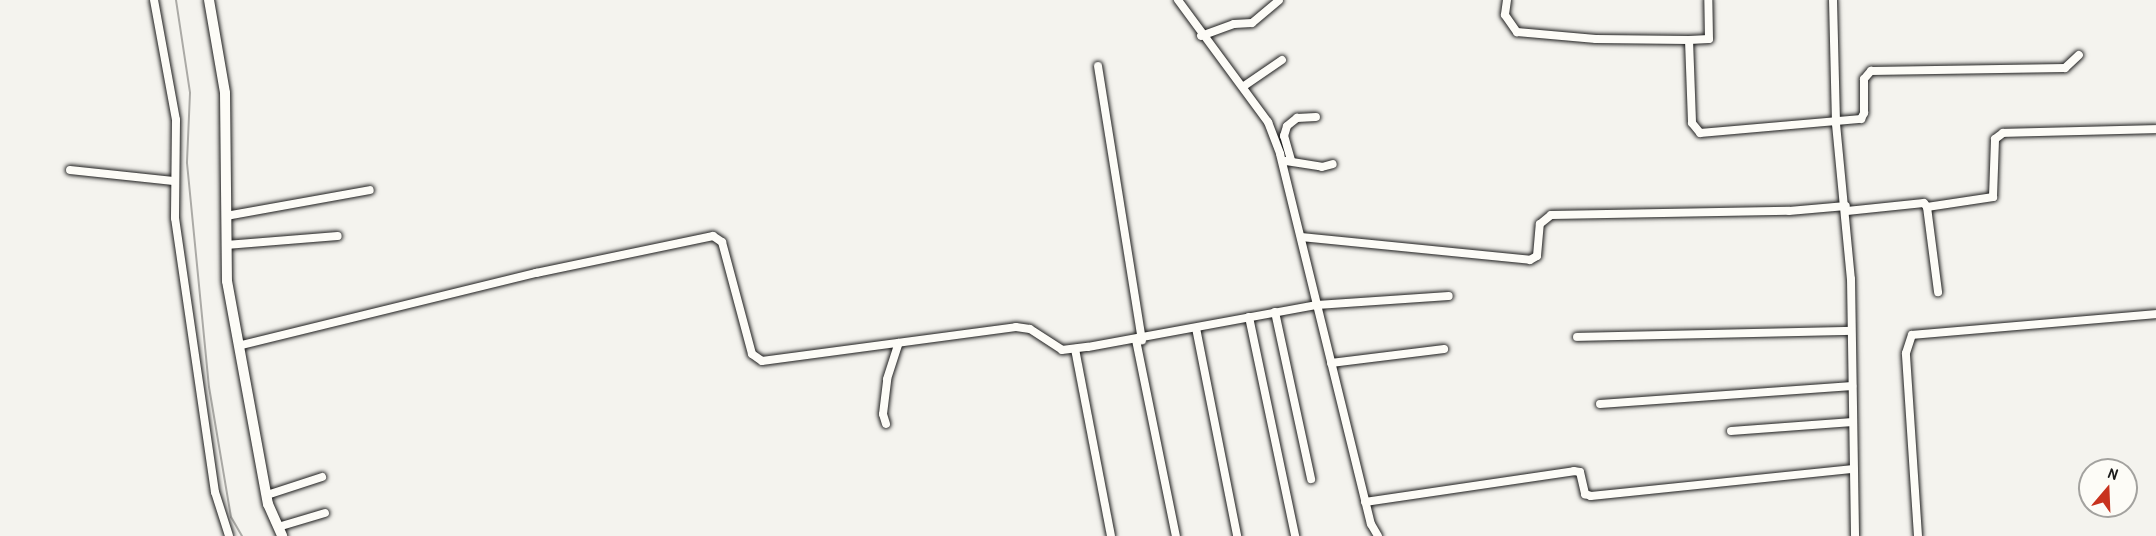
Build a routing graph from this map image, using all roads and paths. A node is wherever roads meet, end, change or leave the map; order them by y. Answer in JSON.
{"nodes":[{"id":1,"x":154,"y":0,"type":"edge"},
{"id":2,"x":209,"y":0,"type":"edge"},
{"id":3,"x":1178,"y":0,"type":"edge"},
{"id":4,"x":1279,"y":0,"type":"edge"},
{"id":5,"x":1507,"y":0,"type":"edge"},
{"id":6,"x":1708,"y":0,"type":"edge"},
{"id":7,"x":1833,"y":0,"type":"edge"},
{"id":8,"x":1201,"y":36,"type":"junction"},
{"id":9,"x":1689,"y":40,"type":"junction"},
{"id":10,"x":2079,"y":55,"type":"dead end"},
{"id":11,"x":1282,"y":60,"type":"dead end"},
{"id":12,"x":1098,"y":66,"type":"dead end"},
{"id":13,"x":1244,"y":86,"type":"junction"},
{"id":14,"x":1316,"y":117,"type":"dead end"},
{"id":15,"x":1836,"y":124,"type":"junction"},
{"id":16,"x":2156,"y":129,"type":"edge"},
{"id":17,"x":1291,"y":160,"type":"junction"},
{"id":18,"x":1282,"y":162,"type":"junction"},
{"id":19,"x":1333,"y":164,"type":"dead end"},
{"id":20,"x":70,"y":170,"type":"dead end"},
{"id":21,"x":173,"y":180,"type":"junction"},
{"id":22,"x":370,"y":190,"type":"dead end"},
{"id":23,"x":1927,"y":207,"type":"junction"},
{"id":24,"x":1846,"y":208,"type":"junction"},
{"id":25,"x":226,"y":216,"type":"junction"},
{"id":26,"x":338,"y":236,"type":"dead end"},
{"id":27,"x":1301,"y":237,"type":"junction"},
{"id":28,"x":226,"y":244,"type":"junction"},
{"id":29,"x":1938,"y":292,"type":"dead end"},
{"id":30,"x":1449,"y":296,"type":"dead end"},
{"id":31,"x":1317,"y":305,"type":"junction"},
{"id":32,"x":1275,"y":312,"type":"junction"},
{"id":33,"x":2156,"y":314,"type":"edge"},
{"id":34,"x":1250,"y":316,"type":"junction"},
{"id":35,"x":1196,"y":328,"type":"junction"},
{"id":36,"x":1851,"y":331,"type":"junction"},
{"id":37,"x":1577,"y":337,"type":"dead end"},
{"id":38,"x":1139,"y":340,"type":"junction"},
{"id":39,"x":899,"y":343,"type":"junction"},
{"id":40,"x":242,"y":345,"type":"junction"},
{"id":41,"x":1075,"y":349,"type":"junction"},
{"id":42,"x":1444,"y":349,"type":"dead end"},
{"id":43,"x":1331,"y":363,"type":"junction"},
{"id":44,"x":1852,"y":386,"type":"junction"},
{"id":45,"x":1600,"y":404,"type":"dead end"},
{"id":46,"x":1853,"y":422,"type":"junction"},
{"id":47,"x":886,"y":424,"type":"dead end"},
{"id":48,"x":1731,"y":431,"type":"dead end"},
{"id":49,"x":1854,"y":469,"type":"junction"},
{"id":50,"x":322,"y":477,"type":"dead end"},
{"id":51,"x":1311,"y":479,"type":"dead end"},
{"id":52,"x":267,"y":495,"type":"junction"},
{"id":53,"x":1365,"y":502,"type":"junction"},
{"id":54,"x":325,"y":513,"type":"dead end"},
{"id":55,"x":280,"y":532,"type":"edge"},
{"id":56,"x":229,"y":536,"type":"edge"},
{"id":57,"x":1111,"y":536,"type":"edge"},
{"id":58,"x":1176,"y":536,"type":"edge"},
{"id":59,"x":1237,"y":536,"type":"edge"},
{"id":60,"x":1295,"y":536,"type":"edge"},
{"id":61,"x":1378,"y":536,"type":"edge"},
{"id":62,"x":1855,"y":536,"type":"edge"},
{"id":63,"x":1918,"y":536,"type":"edge"}],
"edges":[{"from":1,"to":21,"type":"street"},
{"from":2,"to":25,"type":"street"},
{"from":3,"to":8,"type":"street"},
{"from":4,"to":8,"type":"street"},
{"from":5,"to":9,"type":"street"},
{"from":6,"to":9,"type":"street"},
{"from":7,"to":15,"type":"street"},
{"from":8,"to":13,"type":"street"},
{"from":9,"to":15,"type":"street"},
{"from":10,"to":15,"type":"street"},
{"from":11,"to":13,"type":"street"},
{"from":12,"to":38,"type":"street"},
{"from":13,"to":18,"type":"street"},
{"from":14,"to":17,"type":"street"},
{"from":15,"to":24,"type":"street"},
{"from":16,"to":23,"type":"street"},
{"from":17,"to":18,"type":"street"},
{"from":17,"to":19,"type":"street"},
{"from":18,"to":27,"type":"street"},
{"from":20,"to":21,"type":"street"},
{"from":21,"to":56,"type":"street"},
{"from":22,"to":25,"type":"street"},
{"from":23,"to":24,"type":"street"},
{"from":23,"to":29,"type":"street"},
{"from":24,"to":27,"type":"street"},
{"from":24,"to":36,"type":"street"},
{"from":25,"to":28,"type":"street"},
{"from":26,"to":28,"type":"street"},
{"from":27,"to":31,"type":"street"},
{"from":28,"to":40,"type":"street"},
{"from":30,"to":31,"type":"street"},
{"from":31,"to":32,"type":"street"},
{"from":31,"to":43,"type":"street"},
{"from":32,"to":34,"type":"street"},
{"from":32,"to":51,"type":"street"},
{"from":33,"to":63,"type":"street"},
{"from":34,"to":35,"type":"street"},
{"from":34,"to":60,"type":"street"},
{"from":35,"to":38,"type":"street"},
{"from":35,"to":59,"type":"street"},
{"from":36,"to":37,"type":"street"},
{"from":36,"to":44,"type":"street"},
{"from":38,"to":41,"type":"street"},
{"from":38,"to":58,"type":"street"},
{"from":39,"to":40,"type":"street"},
{"from":39,"to":41,"type":"street"},
{"from":39,"to":47,"type":"street"},
{"from":40,"to":52,"type":"street"},
{"from":41,"to":57,"type":"street"},
{"from":42,"to":43,"type":"street"},
{"from":43,"to":53,"type":"street"},
{"from":44,"to":45,"type":"street"},
{"from":44,"to":46,"type":"street"},
{"from":46,"to":48,"type":"street"},
{"from":46,"to":49,"type":"street"},
{"from":49,"to":53,"type":"street"},
{"from":49,"to":62,"type":"street"},
{"from":50,"to":52,"type":"street"},
{"from":52,"to":55,"type":"street"},
{"from":53,"to":61,"type":"street"},
{"from":54,"to":55,"type":"street"}]}
